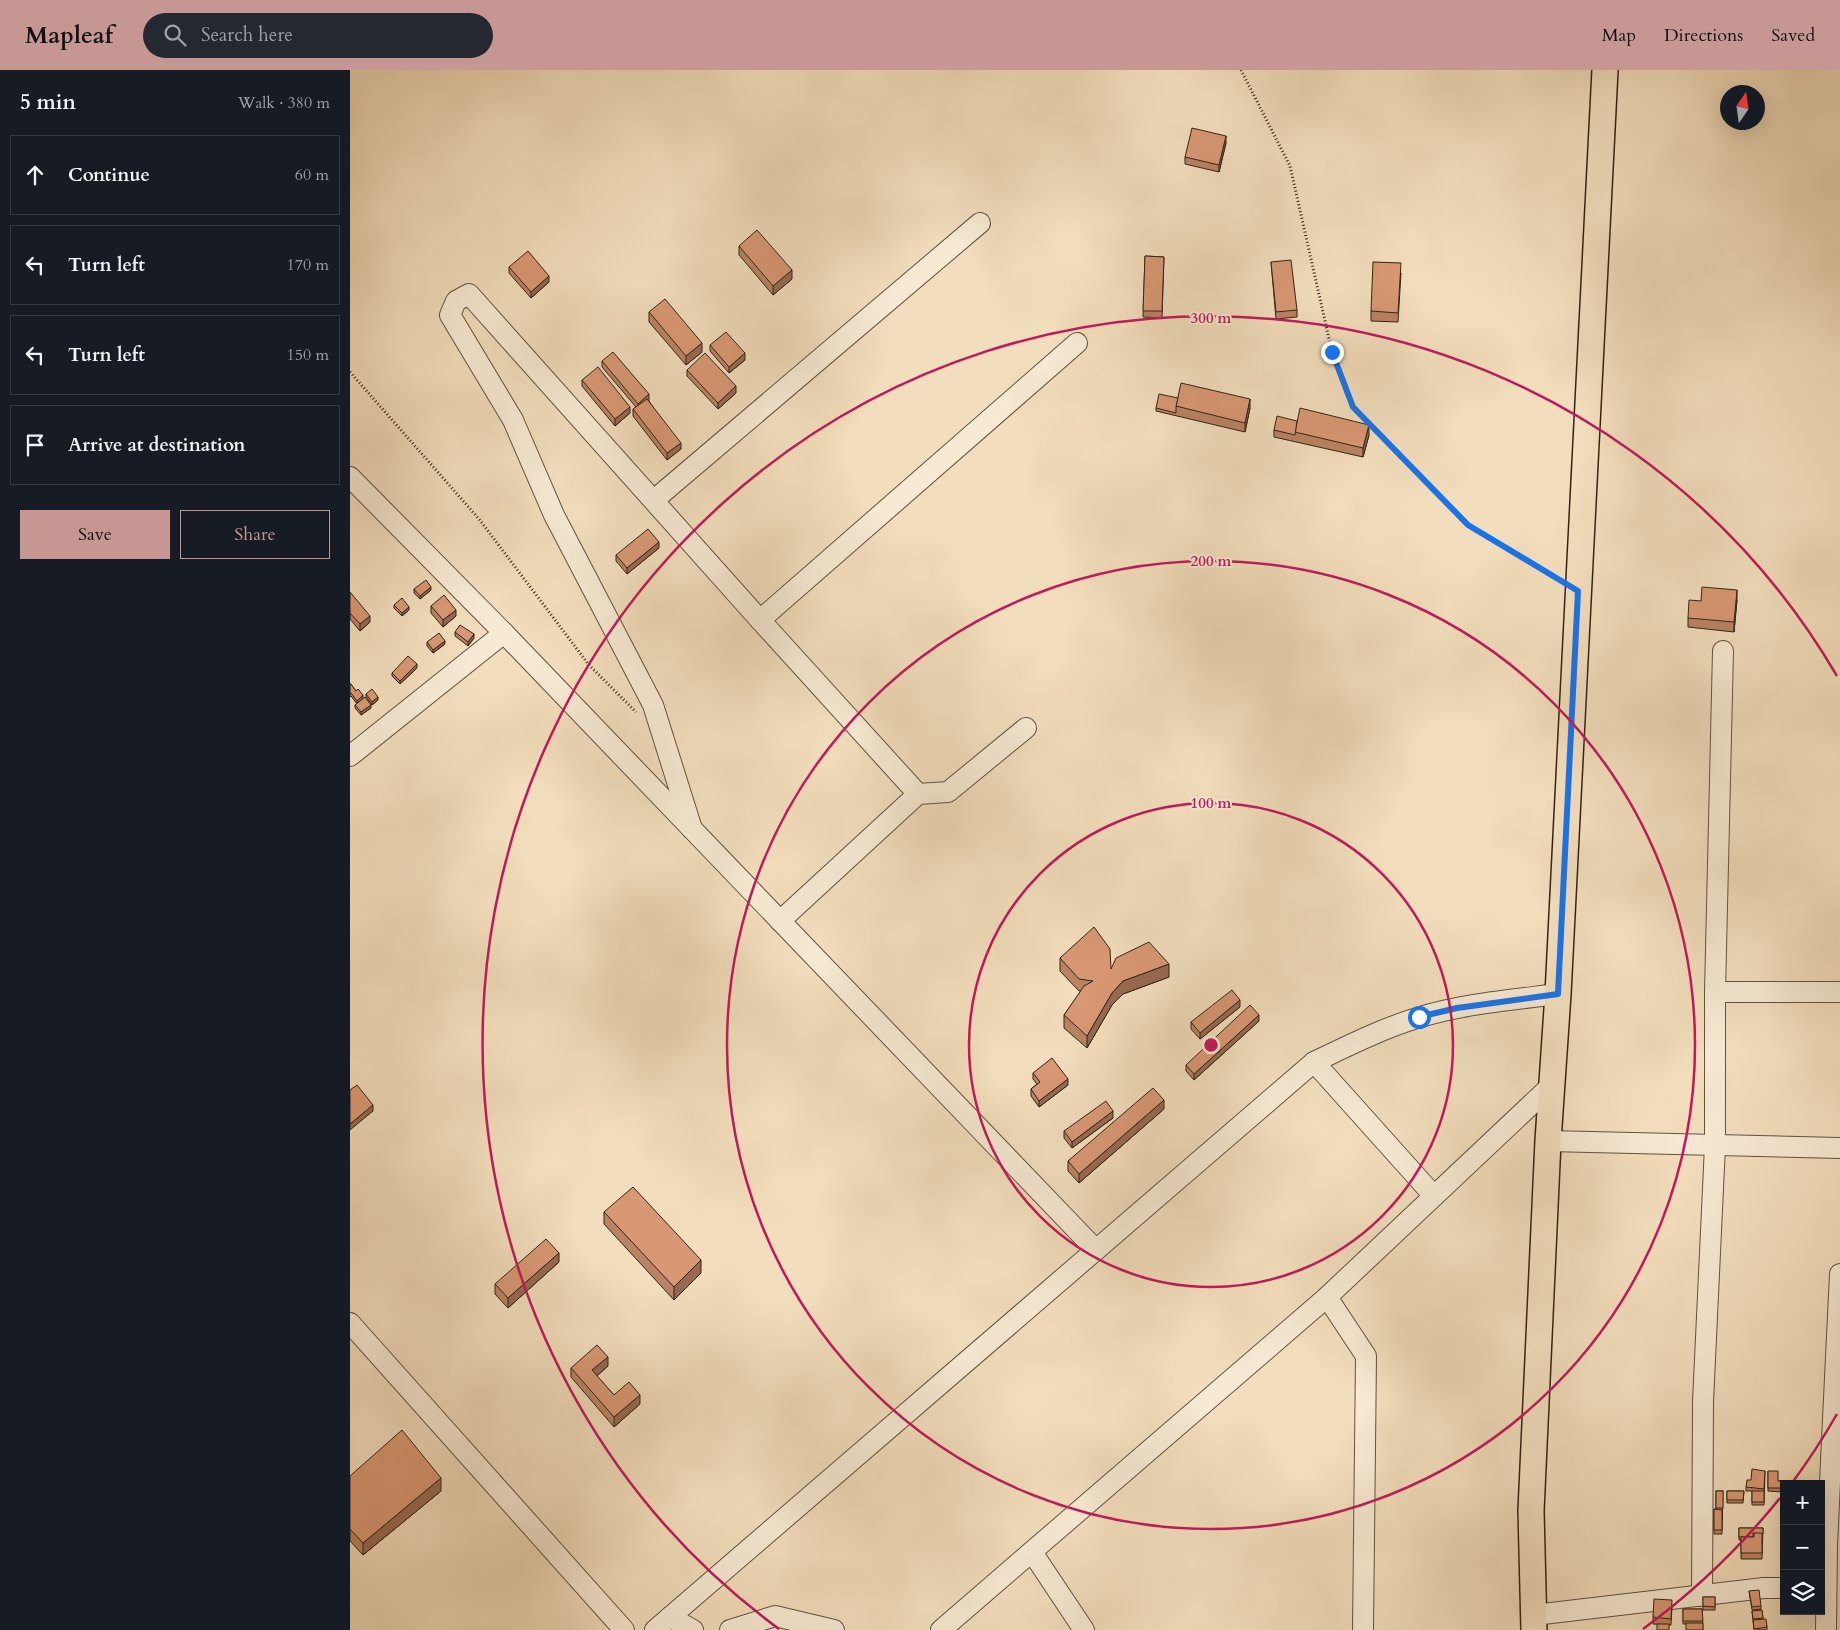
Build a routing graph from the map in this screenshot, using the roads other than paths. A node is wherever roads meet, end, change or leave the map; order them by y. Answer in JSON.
{"nodes":[{"id":1,"x":1605,"y":70,"type":"edge"},
{"id":2,"x":980,"y":223,"type":"dead end"},
{"id":3,"x":1077,"y":343,"type":"dead end"},
{"id":4,"x":350,"y":477,"type":"edge"},
{"id":5,"x":654,"y":500,"type":"junction"},
{"id":6,"x":760,"y":620,"type":"junction"},
{"id":7,"x":504,"y":633,"type":"junction"},
{"id":8,"x":1723,"y":651,"type":"dead end"},
{"id":9,"x":1026,"y":728,"type":"dead end"},
{"id":10,"x":350,"y":756,"type":"edge"},
{"id":11,"x":918,"y":794,"type":"junction"},
{"id":12,"x":692,"y":829,"type":"junction"},
{"id":13,"x":780,"y":921,"type":"junction"},
{"id":14,"x":1715,"y":992,"type":"junction"},
{"id":15,"x":1840,"y":992,"type":"edge"},
{"id":16,"x":1558,"y":994,"type":"junction"},
{"id":17,"x":1314,"y":1062,"type":"junction"},
{"id":18,"x":1553,"y":1084,"type":"junction"},
{"id":19,"x":1548,"y":1141,"type":"junction"},
{"id":20,"x":1714,"y":1146,"type":"junction"},
{"id":21,"x":1840,"y":1148,"type":"edge"},
{"id":22,"x":1434,"y":1196,"type":"junction"},
{"id":23,"x":1096,"y":1250,"type":"junction"},
{"id":24,"x":1840,"y":1274,"type":"edge"},
{"id":25,"x":1326,"y":1297,"type":"junction"},
{"id":26,"x":1839,"y":1305,"type":"edge"},
{"id":27,"x":350,"y":1323,"type":"edge"},
{"id":28,"x":1032,"y":1552,"type":"junction"},
{"id":29,"x":1825,"y":1570,"type":"edge"},
{"id":30,"x":1780,"y":1588,"type":"edge"},
{"id":31,"x":1702,"y":1596,"type":"junction"},
{"id":32,"x":1825,"y":1609,"type":"edge"},
{"id":33,"x":1534,"y":1623,"type":"edge"},
{"id":34,"x":662,"y":1624,"type":"edge"},
{"id":35,"x":624,"y":1630,"type":"edge"},
{"id":36,"x":693,"y":1630,"type":"edge"},
{"id":37,"x":730,"y":1630,"type":"edge"},
{"id":38,"x":834,"y":1630,"type":"edge"},
{"id":39,"x":941,"y":1630,"type":"edge"},
{"id":40,"x":1084,"y":1630,"type":"edge"},
{"id":41,"x":1364,"y":1630,"type":"edge"},
{"id":42,"x":1826,"y":1630,"type":"edge"}],
"edges":[{"from":1,"to":16,"type":"main road"},
{"from":2,"to":5,"type":"street"},
{"from":3,"to":6,"type":"street"},
{"from":4,"to":7,"type":"street"},
{"from":5,"to":6,"type":"street"},
{"from":5,"to":12,"type":"street"},
{"from":6,"to":11,"type":"street"},
{"from":7,"to":10,"type":"street"},
{"from":7,"to":12,"type":"street"},
{"from":8,"to":14,"type":"street"},
{"from":9,"to":11,"type":"street"},
{"from":11,"to":13,"type":"street"},
{"from":12,"to":13,"type":"street"},
{"from":13,"to":23,"type":"street"},
{"from":14,"to":15,"type":"street"},
{"from":14,"to":20,"type":"street"},
{"from":16,"to":17,"type":"street"},
{"from":16,"to":18,"type":"main road"},
{"from":17,"to":22,"type":"street"},
{"from":17,"to":23,"type":"street"},
{"from":18,"to":19,"type":"main road"},
{"from":18,"to":22,"type":"street"},
{"from":19,"to":20,"type":"street"},
{"from":19,"to":33,"type":"main road"},
{"from":20,"to":21,"type":"street"},
{"from":20,"to":31,"type":"street"},
{"from":22,"to":25,"type":"street"},
{"from":23,"to":34,"type":"street"},
{"from":24,"to":26,"type":"street"},
{"from":25,"to":28,"type":"street"},
{"from":25,"to":41,"type":"street"},
{"from":26,"to":29,"type":"street"},
{"from":27,"to":35,"type":"street"},
{"from":28,"to":39,"type":"street"},
{"from":28,"to":40,"type":"street"},
{"from":30,"to":31,"type":"street"},
{"from":31,"to":33,"type":"street"},
{"from":32,"to":42,"type":"street"},
{"from":34,"to":36,"type":"street"},
{"from":37,"to":38,"type":"street"}]}
